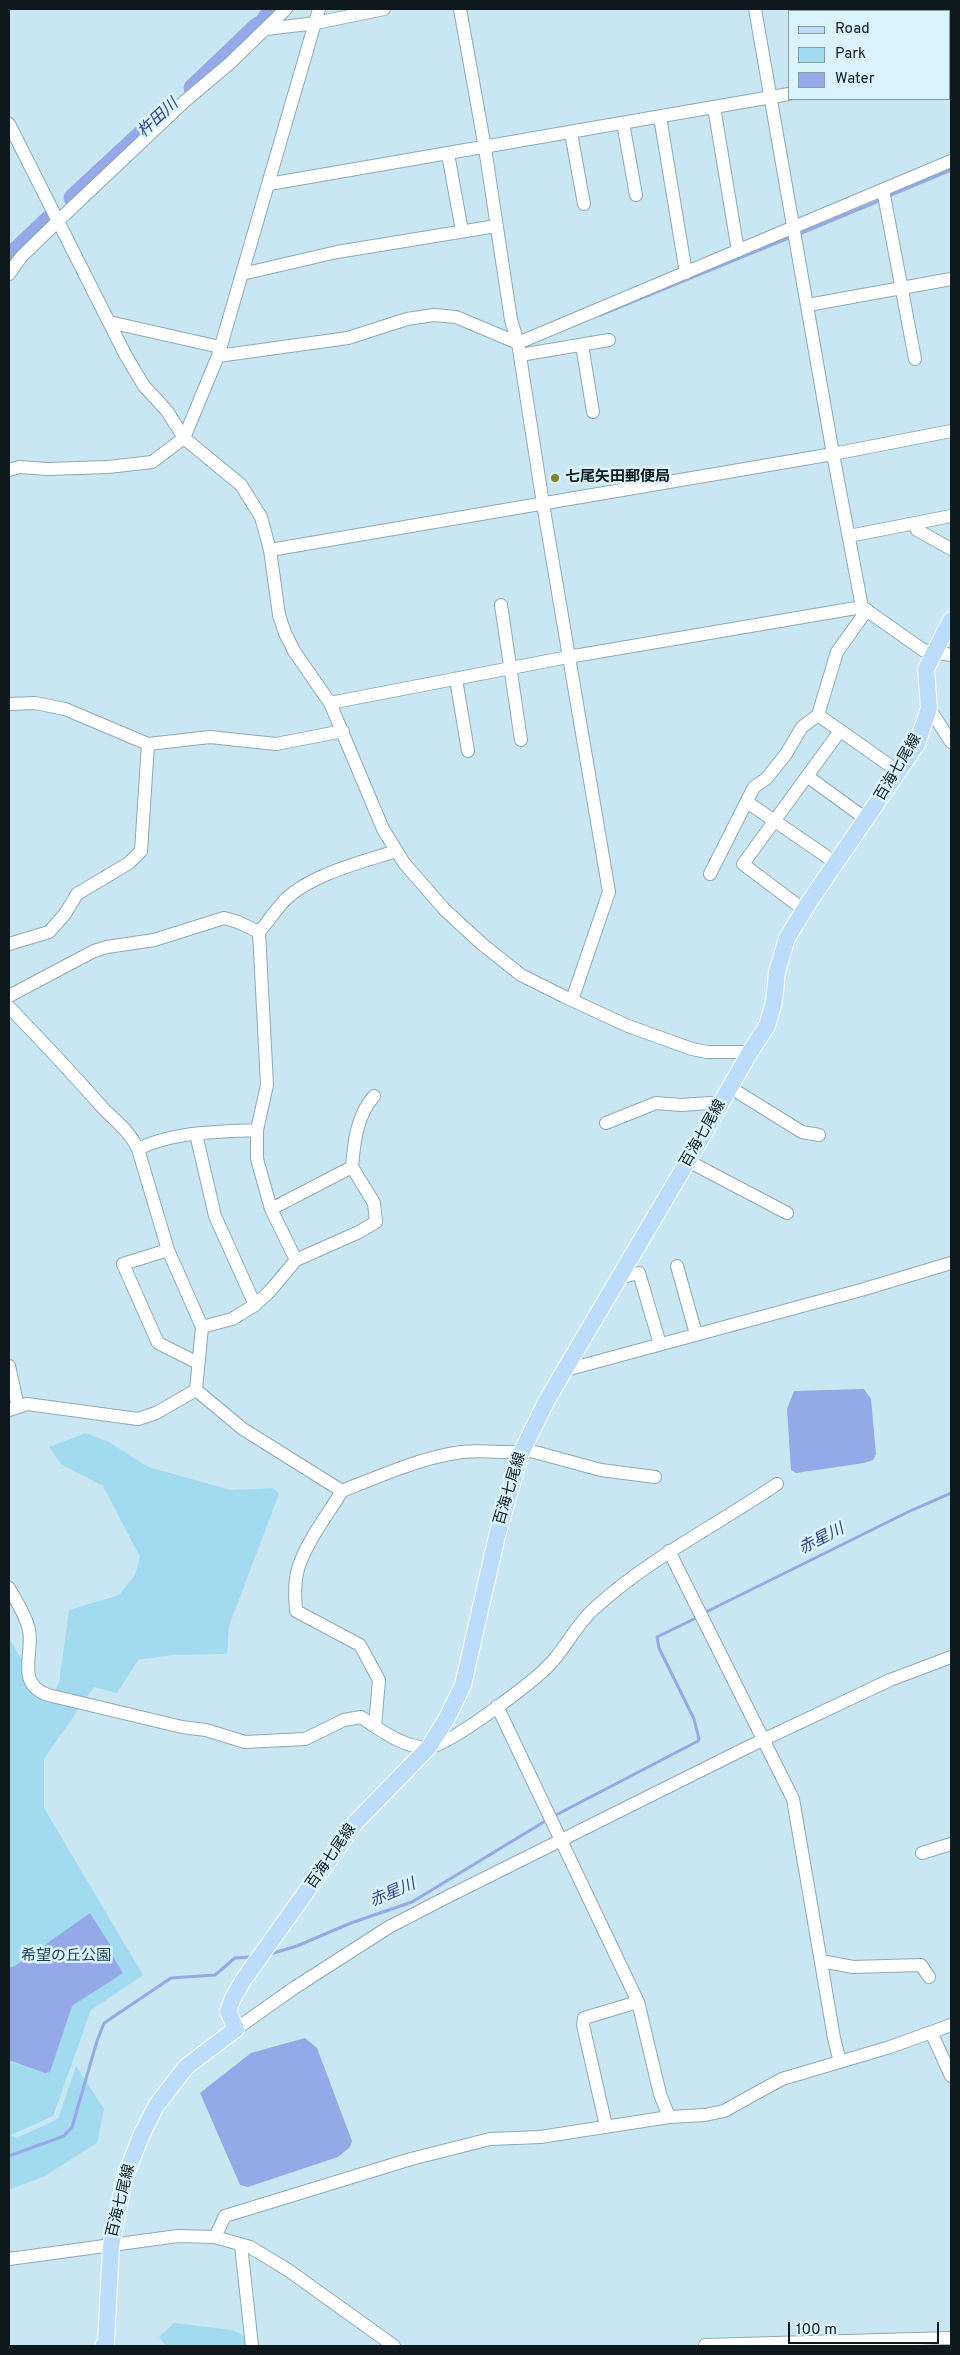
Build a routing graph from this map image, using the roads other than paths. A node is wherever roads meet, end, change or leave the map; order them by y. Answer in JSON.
{"nodes":[{"id":1,"x":286,"y":9,"type":"edge"},
{"id":2,"x":320,"y":9,"type":"edge"},
{"id":3,"x":384,"y":9,"type":"edge"},
{"id":4,"x":460,"y":9,"type":"edge"},
{"id":5,"x":756,"y":9,"type":"edge"},
{"id":6,"x":316,"y":23,"type":"junction"},
{"id":7,"x":266,"y":28,"type":"junction"},
{"id":8,"x":788,"y":94,"type":"edge"},
{"id":9,"x":771,"y":97,"type":"junction"},
{"id":10,"x":714,"y":107,"type":"junction"},
{"id":11,"x":660,"y":117,"type":"junction"},
{"id":12,"x":624,"y":123,"type":"junction"},
{"id":13,"x":9,"y":124,"type":"edge"},
{"id":14,"x":570,"y":133,"type":"junction"},
{"id":15,"x":485,"y":148,"type":"junction"},
{"id":16,"x":448,"y":154,"type":"junction"},
{"id":17,"x":951,"y":161,"type":"edge"},
{"id":18,"x":269,"y":184,"type":"junction"},
{"id":19,"x":883,"y":190,"type":"junction"},
{"id":20,"x":636,"y":195,"type":"dead end"},
{"id":21,"x":584,"y":204,"type":"dead end"},
{"id":22,"x":58,"y":221,"type":"junction"},
{"id":23,"x":496,"y":226,"type":"junction"},
{"id":24,"x":462,"y":231,"type":"junction"},
{"id":25,"x":795,"y":232,"type":"junction"},
{"id":26,"x":738,"y":252,"type":"junction"},
{"id":27,"x":686,"y":273,"type":"junction"},
{"id":28,"x":9,"y":274,"type":"edge"},
{"id":29,"x":242,"y":274,"type":"junction"},
{"id":30,"x":951,"y":279,"type":"edge"},
{"id":31,"x":901,"y":288,"type":"junction"},
{"id":32,"x":808,"y":304,"type":"junction"},
{"id":33,"x":109,"y":322,"type":"junction"},
{"id":34,"x":609,"y":340,"type":"dead end"},
{"id":35,"x":582,"y":345,"type":"junction"},
{"id":36,"x":519,"y":349,"type":"junction"},
{"id":37,"x":219,"y":352,"type":"junction"},
{"id":38,"x":915,"y":359,"type":"dead end"},
{"id":39,"x":593,"y":412,"type":"dead end"},
{"id":40,"x":951,"y":431,"type":"edge"},
{"id":41,"x":184,"y":438,"type":"junction"},
{"id":42,"x":833,"y":454,"type":"junction"},
{"id":43,"x":9,"y":470,"type":"edge"},
{"id":44,"x":543,"y":504,"type":"junction"},
{"id":45,"x":951,"y":516,"type":"edge"},
{"id":46,"x":914,"y":523,"type":"junction"},
{"id":47,"x":849,"y":536,"type":"junction"},
{"id":48,"x":951,"y":549,"type":"edge"},
{"id":49,"x":270,"y":550,"type":"junction"},
{"id":50,"x":501,"y":605,"type":"dead end"},
{"id":51,"x":865,"y":608,"type":"junction"},
{"id":52,"x":951,"y":620,"type":"edge"},
{"id":53,"x":933,"y":651,"type":"junction"},
{"id":54,"x":951,"y":655,"type":"edge"},
{"id":55,"x":568,"y":657,"type":"junction"},
{"id":56,"x":511,"y":668,"type":"junction"},
{"id":57,"x":456,"y":680,"type":"junction"},
{"id":58,"x":330,"y":703,"type":"junction"},
{"id":59,"x":9,"y":704,"type":"edge"},
{"id":60,"x":930,"y":708,"type":"junction"},
{"id":61,"x":818,"y":715,"type":"junction"},
{"id":62,"x":840,"y":730,"type":"junction"},
{"id":63,"x":344,"y":731,"type":"junction"},
{"id":64,"x":520,"y":740,"type":"dead end"},
{"id":65,"x":951,"y":742,"type":"edge"},
{"id":66,"x":148,"y":744,"type":"junction"},
{"id":67,"x":468,"y":751,"type":"dead end"},
{"id":68,"x":900,"y":772,"type":"junction"},
{"id":69,"x":807,"y":776,"type":"junction"},
{"id":70,"x":747,"y":802,"type":"junction"},
{"id":71,"x":866,"y":820,"type":"junction"},
{"id":72,"x":774,"y":821,"type":"junction"},
{"id":73,"x":396,"y":851,"type":"junction"},
{"id":74,"x":836,"y":863,"type":"junction"},
{"id":75,"x":710,"y":874,"type":"dead end"},
{"id":76,"x":804,"y":910,"type":"junction"},
{"id":77,"x":259,"y":932,"type":"junction"},
{"id":78,"x":9,"y":944,"type":"edge"},
{"id":79,"x":9,"y":996,"type":"edge"},
{"id":80,"x":572,"y":1000,"type":"junction"},
{"id":81,"x":9,"y":1007,"type":"edge"},
{"id":82,"x":750,"y":1052,"type":"junction"},
{"id":83,"x":731,"y":1088,"type":"junction"},
{"id":84,"x":374,"y":1096,"type":"dead end"},
{"id":85,"x":717,"y":1111,"type":"junction"},
{"id":86,"x":606,"y":1123,"type":"dead end"},
{"id":87,"x":258,"y":1130,"type":"junction"},
{"id":88,"x":196,"y":1134,"type":"junction"},
{"id":89,"x":819,"y":1135,"type":"dead end"},
{"id":90,"x":138,"y":1149,"type":"junction"},
{"id":91,"x":688,"y":1161,"type":"junction"},
{"id":92,"x":352,"y":1167,"type":"junction"},
{"id":93,"x":272,"y":1209,"type":"junction"},
{"id":94,"x":787,"y":1213,"type":"dead end"},
{"id":95,"x":168,"y":1250,"type":"junction"},
{"id":96,"x":296,"y":1260,"type":"junction"},
{"id":97,"x":951,"y":1262,"type":"edge"},
{"id":98,"x":677,"y":1266,"type":"dead end"},
{"id":99,"x":618,"y":1278,"type":"junction"},
{"id":100,"x":255,"y":1305,"type":"junction"},
{"id":101,"x":202,"y":1327,"type":"junction"},
{"id":102,"x":696,"y":1334,"type":"junction"},
{"id":103,"x":660,"y":1344,"type":"junction"},
{"id":104,"x":198,"y":1363,"type":"junction"},
{"id":105,"x":566,"y":1370,"type":"junction"},
{"id":106,"x":10,"y":1374,"type":"edge"},
{"id":107,"x":196,"y":1390,"type":"junction"},
{"id":108,"x":14,"y":1409,"type":"edge"},
{"id":109,"x":521,"y":1453,"type":"junction"},
{"id":110,"x":655,"y":1477,"type":"dead end"},
{"id":111,"x":777,"y":1484,"type":"dead end"},
{"id":112,"x":342,"y":1491,"type":"junction"},
{"id":113,"x":669,"y":1551,"type":"junction"},
{"id":114,"x":9,"y":1588,"type":"edge"},
{"id":115,"x":951,"y":1657,"type":"edge"},
{"id":116,"x":497,"y":1706,"type":"junction"},
{"id":117,"x":375,"y":1726,"type":"junction"},
{"id":118,"x":763,"y":1740,"type":"junction"},
{"id":119,"x":429,"y":1747,"type":"junction"},
{"id":120,"x":561,"y":1840,"type":"junction"},
{"id":121,"x":951,"y":1844,"type":"edge"},
{"id":122,"x":922,"y":1853,"type":"dead end"},
{"id":123,"x":821,"y":1961,"type":"junction"},
{"id":124,"x":929,"y":1977,"type":"dead end"},
{"id":125,"x":638,"y":2002,"type":"junction"},
{"id":126,"x":951,"y":2025,"type":"edge"},
{"id":127,"x":236,"y":2029,"type":"junction"},
{"id":128,"x":931,"y":2032,"type":"junction"},
{"id":129,"x":840,"y":2062,"type":"junction"},
{"id":130,"x":951,"y":2076,"type":"edge"},
{"id":131,"x":669,"y":2117,"type":"junction"},
{"id":132,"x":606,"y":2126,"type":"junction"},
{"id":133,"x":215,"y":2237,"type":"junction"},
{"id":134,"x":241,"y":2245,"type":"junction"},
{"id":135,"x":111,"y":2246,"type":"junction"},
{"id":136,"x":9,"y":2259,"type":"edge"},
{"id":137,"x":951,"y":2338,"type":"edge"},
{"id":138,"x":705,"y":2344,"type":"dead end"},
{"id":139,"x":103,"y":2346,"type":"edge"},
{"id":140,"x":252,"y":2346,"type":"edge"},
{"id":141,"x":394,"y":2346,"type":"edge"}],
"edges":[{"from":1,"to":7,"type":"street"},
{"from":2,"to":6,"type":"street"},
{"from":3,"to":6,"type":"street"},
{"from":4,"to":15,"type":"street"},
{"from":5,"to":9,"type":"street"},
{"from":6,"to":7,"type":"street"},
{"from":6,"to":18,"type":"street"},
{"from":7,"to":22,"type":"street"},
{"from":8,"to":9,"type":"street"},
{"from":9,"to":10,"type":"street"},
{"from":9,"to":25,"type":"street"},
{"from":10,"to":11,"type":"street"},
{"from":10,"to":26,"type":"street"},
{"from":11,"to":12,"type":"street"},
{"from":11,"to":27,"type":"street"},
{"from":12,"to":14,"type":"street"},
{"from":12,"to":20,"type":"street"},
{"from":13,"to":22,"type":"street"},
{"from":14,"to":15,"type":"street"},
{"from":14,"to":21,"type":"street"},
{"from":15,"to":16,"type":"street"},
{"from":15,"to":23,"type":"street"},
{"from":16,"to":18,"type":"street"},
{"from":16,"to":24,"type":"street"},
{"from":17,"to":19,"type":"street"},
{"from":18,"to":29,"type":"street"},
{"from":19,"to":25,"type":"street"},
{"from":19,"to":31,"type":"street"},
{"from":22,"to":28,"type":"street"},
{"from":22,"to":33,"type":"street"},
{"from":23,"to":24,"type":"street"},
{"from":23,"to":36,"type":"street"},
{"from":24,"to":29,"type":"street"},
{"from":25,"to":26,"type":"street"},
{"from":25,"to":32,"type":"street"},
{"from":26,"to":27,"type":"street"},
{"from":27,"to":36,"type":"street"},
{"from":29,"to":37,"type":"street"},
{"from":30,"to":31,"type":"street"},
{"from":31,"to":32,"type":"street"},
{"from":31,"to":38,"type":"street"},
{"from":32,"to":42,"type":"street"},
{"from":33,"to":37,"type":"street"},
{"from":33,"to":41,"type":"street"},
{"from":34,"to":35,"type":"street"},
{"from":35,"to":36,"type":"street"},
{"from":35,"to":39,"type":"street"},
{"from":36,"to":37,"type":"street"},
{"from":36,"to":44,"type":"street"},
{"from":37,"to":41,"type":"street"},
{"from":40,"to":42,"type":"street"},
{"from":41,"to":43,"type":"street"},
{"from":41,"to":49,"type":"street"},
{"from":42,"to":44,"type":"street"},
{"from":42,"to":47,"type":"street"},
{"from":44,"to":49,"type":"street"},
{"from":44,"to":55,"type":"street"},
{"from":45,"to":46,"type":"street"},
{"from":46,"to":47,"type":"street"},
{"from":46,"to":48,"type":"street"},
{"from":47,"to":51,"type":"street"},
{"from":49,"to":58,"type":"street"},
{"from":50,"to":56,"type":"street"},
{"from":51,"to":53,"type":"street"},
{"from":51,"to":55,"type":"street"},
{"from":51,"to":61,"type":"street"},
{"from":52,"to":53,"type":"main road","name":"百海七尾線"},
{"from":53,"to":54,"type":"street"},
{"from":53,"to":60,"type":"main road","name":"百海七尾線"},
{"from":55,"to":56,"type":"street"},
{"from":55,"to":80,"type":"street"},
{"from":56,"to":57,"type":"street"},
{"from":56,"to":64,"type":"street"},
{"from":57,"to":58,"type":"street"},
{"from":57,"to":67,"type":"street"},
{"from":58,"to":63,"type":"street"},
{"from":59,"to":66,"type":"street"},
{"from":60,"to":65,"type":"street"},
{"from":60,"to":68,"type":"main road","name":"百海七尾線"},
{"from":61,"to":62,"type":"street"},
{"from":61,"to":70,"type":"street"},
{"from":62,"to":68,"type":"street"},
{"from":62,"to":69,"type":"street"},
{"from":63,"to":66,"type":"street"},
{"from":63,"to":73,"type":"street"},
{"from":66,"to":78,"type":"street"},
{"from":68,"to":71,"type":"main road","name":"百海七尾線"},
{"from":69,"to":71,"type":"street"},
{"from":69,"to":72,"type":"street"},
{"from":70,"to":72,"type":"street"},
{"from":70,"to":75,"type":"street"},
{"from":71,"to":74,"type":"main road","name":"百海七尾線"},
{"from":72,"to":74,"type":"street"},
{"from":72,"to":76,"type":"street"},
{"from":73,"to":77,"type":"street"},
{"from":73,"to":80,"type":"street"},
{"from":74,"to":76,"type":"main road","name":"百海七尾線"},
{"from":76,"to":82,"type":"main road","name":"百海七尾線"},
{"from":77,"to":79,"type":"street"},
{"from":77,"to":87,"type":"street"},
{"from":80,"to":82,"type":"street"},
{"from":81,"to":90,"type":"street"},
{"from":82,"to":83,"type":"main road","name":"百海七尾線"},
{"from":83,"to":85,"type":"main road","name":"百海七尾線"},
{"from":83,"to":89,"type":"street"},
{"from":84,"to":92,"type":"street"},
{"from":85,"to":86,"type":"street"},
{"from":85,"to":91,"type":"main road","name":"百海七尾線"},
{"from":87,"to":88,"type":"street"},
{"from":87,"to":93,"type":"street"},
{"from":88,"to":90,"type":"street"},
{"from":88,"to":100,"type":"street"},
{"from":90,"to":95,"type":"street"},
{"from":91,"to":94,"type":"street"},
{"from":91,"to":99,"type":"main road","name":"百海七尾線"},
{"from":92,"to":93,"type":"street"},
{"from":92,"to":96,"type":"street"},
{"from":93,"to":96,"type":"street"},
{"from":95,"to":101,"type":"street"},
{"from":95,"to":104,"type":"street"},
{"from":96,"to":100,"type":"street"},
{"from":97,"to":102,"type":"street"},
{"from":98,"to":102,"type":"street"},
{"from":99,"to":103,"type":"street"},
{"from":99,"to":105,"type":"main road","name":"百海七尾線"},
{"from":100,"to":101,"type":"street"},
{"from":101,"to":104,"type":"street"},
{"from":102,"to":103,"type":"street"},
{"from":103,"to":105,"type":"street"},
{"from":104,"to":107,"type":"street"},
{"from":105,"to":109,"type":"main road","name":"百海七尾線"},
{"from":106,"to":108,"type":"street"},
{"from":107,"to":108,"type":"street"},
{"from":107,"to":112,"type":"street"},
{"from":109,"to":110,"type":"street"},
{"from":109,"to":112,"type":"street"},
{"from":109,"to":119,"type":"main road","name":"百海七尾線"},
{"from":111,"to":113,"type":"street"},
{"from":112,"to":117,"type":"street"},
{"from":113,"to":116,"type":"street"},
{"from":113,"to":118,"type":"street"},
{"from":114,"to":117,"type":"street"},
{"from":115,"to":118,"type":"street"},
{"from":116,"to":119,"type":"street"},
{"from":116,"to":120,"type":"street"},
{"from":117,"to":119,"type":"street"},
{"from":118,"to":120,"type":"street"},
{"from":118,"to":123,"type":"street"},
{"from":119,"to":127,"type":"main road","name":"百海七尾線"},
{"from":120,"to":125,"type":"street"},
{"from":120,"to":127,"type":"street"},
{"from":121,"to":122,"type":"street"},
{"from":123,"to":124,"type":"street"},
{"from":123,"to":129,"type":"street"},
{"from":125,"to":131,"type":"street"},
{"from":125,"to":132,"type":"street"},
{"from":126,"to":128,"type":"street"},
{"from":127,"to":135,"type":"main road","name":"百海七尾線"},
{"from":128,"to":129,"type":"street"},
{"from":128,"to":130,"type":"street"},
{"from":129,"to":131,"type":"street"},
{"from":131,"to":132,"type":"street"},
{"from":132,"to":133,"type":"street"},
{"from":133,"to":134,"type":"street"},
{"from":133,"to":135,"type":"street"},
{"from":134,"to":140,"type":"street"},
{"from":134,"to":141,"type":"street"},
{"from":135,"to":136,"type":"street"},
{"from":135,"to":139,"type":"main road","name":"百海七尾線"},
{"from":137,"to":138,"type":"street"}]}
